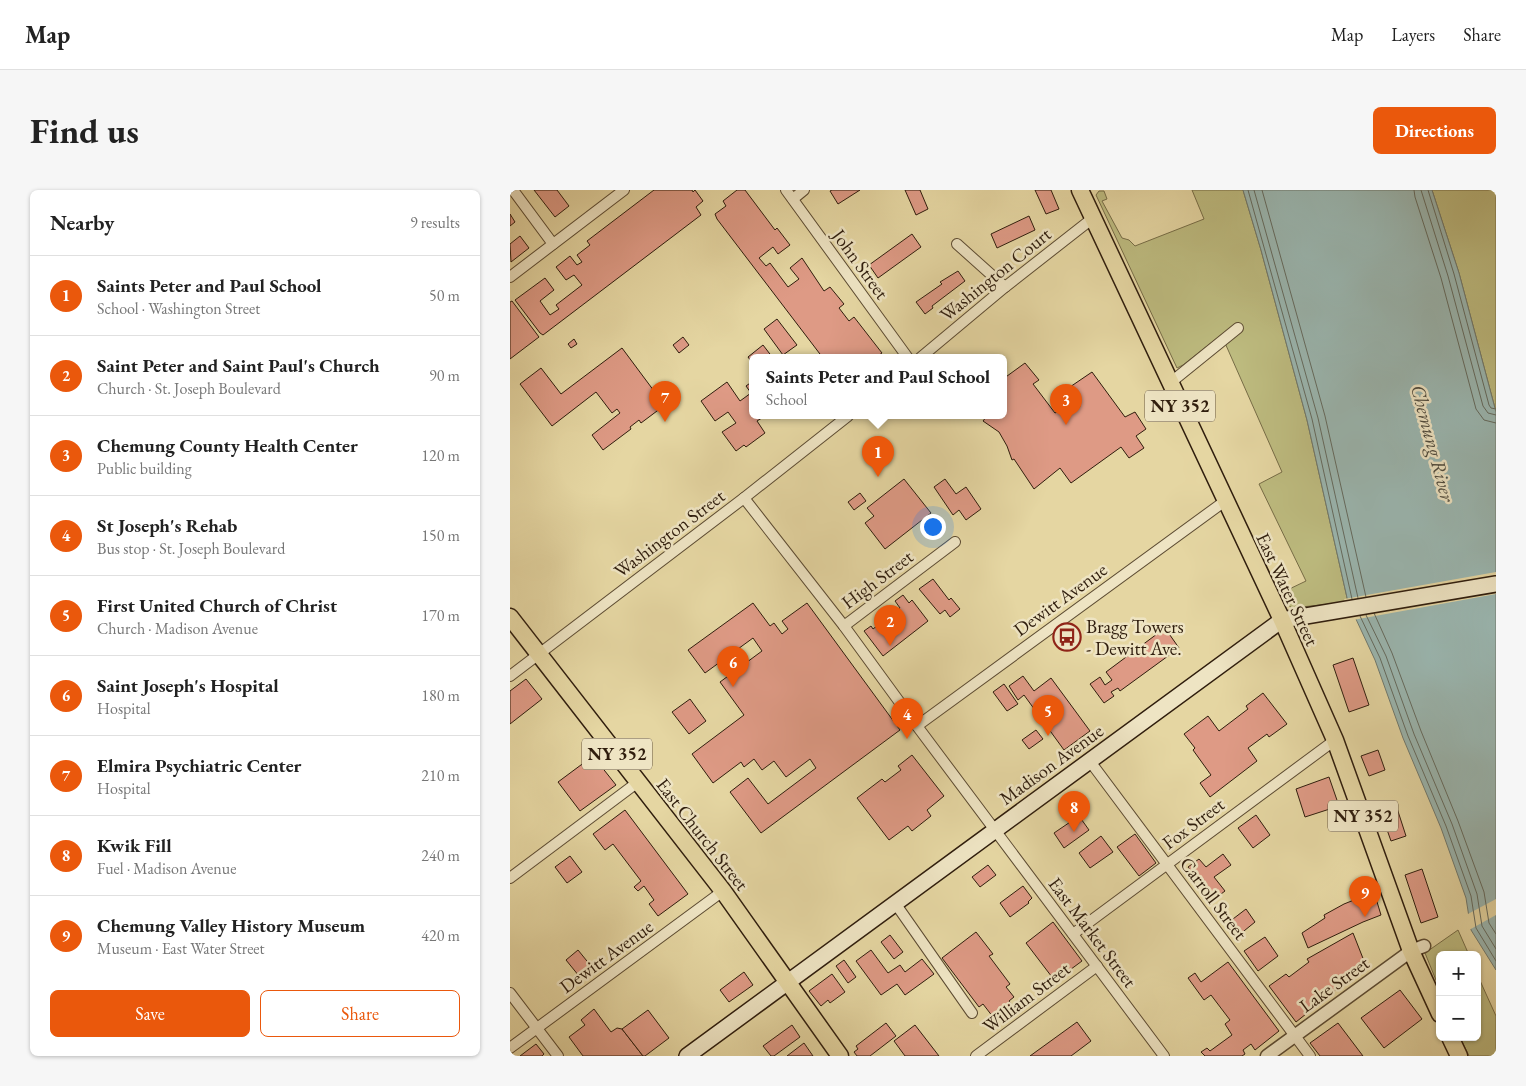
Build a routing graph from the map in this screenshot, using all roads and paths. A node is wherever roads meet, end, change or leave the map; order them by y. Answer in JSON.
{"nodes":[{"id":1,"x":512,"y":190,"type":"edge"},
{"id":2,"x":624,"y":190,"type":"edge"},
{"id":3,"x":804,"y":190,"type":"edge"},
{"id":4,"x":1080,"y":190,"type":"edge"},
{"id":5,"x":790,"y":194,"type":"edge"},
{"id":6,"x":1093,"y":218,"type":"junction"},
{"id":7,"x":553,"y":244,"type":"junction"},
{"id":8,"x":957,"y":244,"type":"dead end"},
{"id":9,"x":510,"y":277,"type":"edge"},
{"id":10,"x":1005,"y":287,"type":"junction"},
{"id":11,"x":1238,"y":328,"type":"dead end"},
{"id":12,"x":905,"y":354,"type":"edge"},
{"id":13,"x":925,"y":354,"type":"edge"},
{"id":14,"x":1170,"y":383,"type":"junction"},
{"id":15,"x":844,"y":419,"type":"edge"},
{"id":16,"x":744,"y":498,"type":"junction"},
{"id":17,"x":1225,"y":501,"type":"junction"},
{"id":18,"x":956,"y":542,"type":"dead end"},
{"id":19,"x":1496,"y":584,"type":"edge"},
{"id":20,"x":510,"y":617,"type":"edge"},
{"id":21,"x":1282,"y":620,"type":"junction"},
{"id":22,"x":844,"y":626,"type":"junction"},
{"id":23,"x":538,"y":654,"type":"junction"},
{"id":24,"x":510,"y":676,"type":"edge"},
{"id":25,"x":917,"y":726,"type":"junction"},
{"id":26,"x":1334,"y":740,"type":"junction"},
{"id":27,"x":1090,"y":760,"type":"junction"},
{"id":28,"x":638,"y":782,"type":"junction"},
{"id":29,"x":995,"y":830,"type":"junction"},
{"id":30,"x":1167,"y":864,"type":"junction"},
{"id":31,"x":510,"y":878,"type":"edge"},
{"id":32,"x":723,"y":892,"type":"junction"},
{"id":33,"x":895,"y":903,"type":"junction"},
{"id":34,"x":1073,"y":934,"type":"junction"},
{"id":35,"x":1418,"y":948,"type":"junction"},
{"id":36,"x":1097,"y":966,"type":"junction"},
{"id":37,"x":788,"y":982,"type":"junction"},
{"id":38,"x":510,"y":993,"type":"edge"},
{"id":39,"x":1436,"y":1002,"type":"edge"},
{"id":40,"x":972,"y":1014,"type":"dead end"},
{"id":41,"x":537,"y":1028,"type":"junction"},
{"id":42,"x":1295,"y":1036,"type":"junction"},
{"id":43,"x":1452,"y":1041,"type":"edge"},
{"id":44,"x":510,"y":1048,"type":"edge"},
{"id":45,"x":558,"y":1056,"type":"edge"},
{"id":46,"x":687,"y":1056,"type":"edge"},
{"id":47,"x":840,"y":1056,"type":"edge"},
{"id":48,"x":976,"y":1056,"type":"edge"},
{"id":49,"x":1164,"y":1056,"type":"edge"},
{"id":50,"x":1267,"y":1056,"type":"edge"},
{"id":51,"x":1310,"y":1056,"type":"edge"},
{"id":52,"x":1459,"y":1056,"type":"edge"}],
"edges":[{"from":1,"to":7,"type":"street"},
{"from":2,"to":7,"type":"street"},
{"from":3,"to":5,"type":"street"},
{"from":4,"to":6,"type":"main road","name":"East Water Street","number":"NY 352"},
{"from":5,"to":12,"type":"street","name":"John Street"},
{"from":6,"to":10,"type":"street","name":"Washington Court"},
{"from":6,"to":14,"type":"main road","name":"East Water Street","number":"NY 352"},
{"from":7,"to":9,"type":"street"},
{"from":8,"to":10,"type":"street"},
{"from":10,"to":13,"type":"street","name":"Washington Court"},
{"from":11,"to":14,"type":"street"},
{"from":14,"to":17,"type":"main road","name":"East Water Street","number":"NY 352"},
{"from":15,"to":16,"type":"street","name":"Washington Street"},
{"from":16,"to":22,"type":"street","name":"East Market Street"},
{"from":16,"to":23,"type":"street","name":"Washington Street"},
{"from":17,"to":21,"type":"main road","name":"East Water Street","number":"NY 352"},
{"from":17,"to":25,"type":"street","name":"Dewitt Avenue"},
{"from":18,"to":22,"type":"street","name":"High Street"},
{"from":19,"to":21,"type":"main road","name":"Madison Avenue"},
{"from":20,"to":23,"type":"main road","name":"East Church Street","number":"NY 352"},
{"from":21,"to":26,"type":"main road","name":"East Water Street","number":"NY 352"},
{"from":21,"to":27,"type":"main road","name":"Madison Avenue"},
{"from":22,"to":25,"type":"street","name":"East Market Street"},
{"from":23,"to":24,"type":"street","name":"Washington Street"},
{"from":23,"to":28,"type":"main road","name":"East Church Street","number":"NY 352"},
{"from":25,"to":29,"type":"street","name":"East Market Street"},
{"from":26,"to":30,"type":"street","name":"Fox Street"},
{"from":26,"to":35,"type":"main road","name":"East Water Street","number":"NY 352"},
{"from":27,"to":29,"type":"main road","name":"Madison Avenue"},
{"from":27,"to":30,"type":"street","name":"Carroll Street"},
{"from":28,"to":31,"type":"street"},
{"from":28,"to":32,"type":"main road","name":"East Church Street","number":"NY 352"},
{"from":29,"to":33,"type":"main road","name":"Madison Avenue"},
{"from":29,"to":34,"type":"street","name":"East Market Street"},
{"from":30,"to":34,"type":"street","name":"Fox Street"},
{"from":30,"to":42,"type":"street","name":"Carroll Street"},
{"from":32,"to":37,"type":"main road","name":"East Church Street","number":"NY 352"},
{"from":32,"to":41,"type":"street","name":"Dewitt Avenue"},
{"from":33,"to":37,"type":"main road","name":"Madison Avenue"},
{"from":33,"to":40,"type":"street"},
{"from":34,"to":36,"type":"street","name":"East Market Street"},
{"from":35,"to":39,"type":"main road","name":"East Water Street","number":"NY 352"},
{"from":35,"to":42,"type":"street","name":"Lake Street"},
{"from":36,"to":48,"type":"street","name":"William Street"},
{"from":36,"to":49,"type":"street","name":"East Market Street"},
{"from":37,"to":46,"type":"main road","name":"Madison Avenue"},
{"from":37,"to":47,"type":"main road","name":"East Church Street","number":"NY 352"},
{"from":38,"to":41,"type":"street"},
{"from":41,"to":44,"type":"street","name":"Dewitt Avenue"},
{"from":41,"to":45,"type":"street"},
{"from":42,"to":50,"type":"street","name":"Lake Street"},
{"from":42,"to":51,"type":"street","name":"Carroll Street"},
{"from":43,"to":52,"type":"main road"}]}
